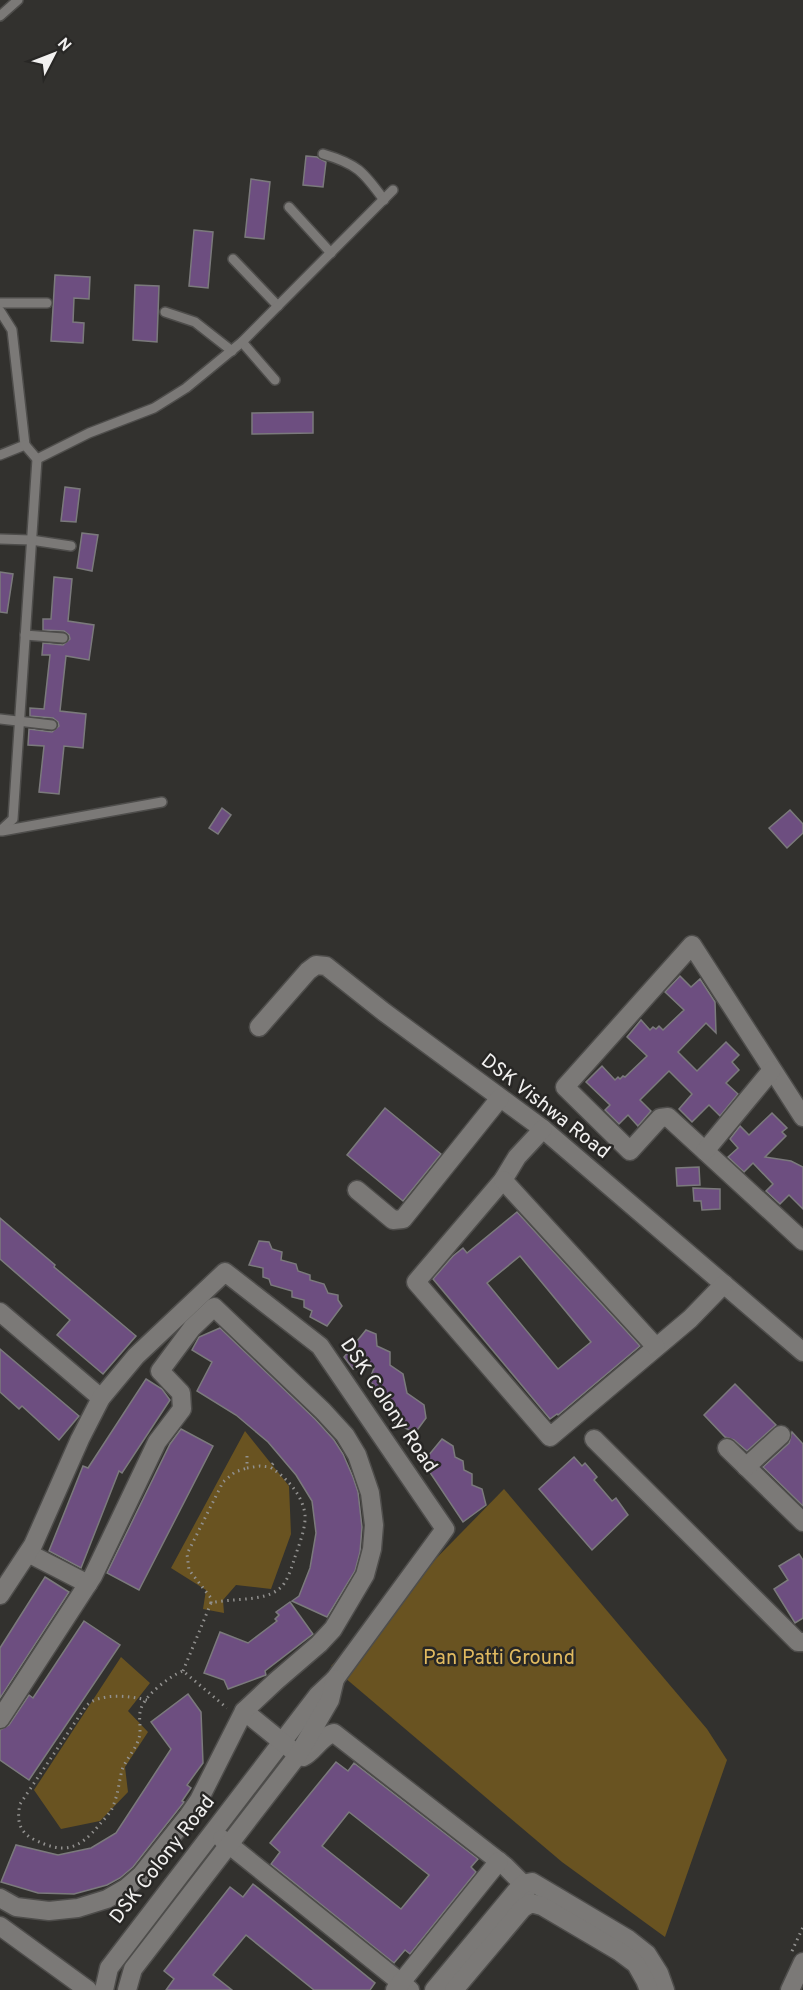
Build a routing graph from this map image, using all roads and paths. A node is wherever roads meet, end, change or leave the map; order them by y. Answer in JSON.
{"nodes":[{"id":1,"x":18,"y":0,"type":"edge"},
{"id":2,"x":0,"y":16,"type":"edge"},
{"id":3,"x":323,"y":154,"type":"dead end"},
{"id":4,"x":393,"y":190,"type":"dead end"},
{"id":5,"x":384,"y":200,"type":"junction"},
{"id":6,"x":289,"y":207,"type":"dead end"},
{"id":7,"x":331,"y":253,"type":"junction"},
{"id":8,"x":233,"y":259,"type":"dead end"},
{"id":9,"x":0,"y":303,"type":"edge"},
{"id":10,"x":47,"y":303,"type":"dead end"},
{"id":11,"x":278,"y":306,"type":"junction"},
{"id":12,"x":0,"y":311,"type":"edge"},
{"id":13,"x":165,"y":312,"type":"dead end"},
{"id":14,"x":242,"y":342,"type":"junction"},
{"id":15,"x":232,"y":351,"type":"junction"},
{"id":16,"x":275,"y":380,"type":"dead end"},
{"id":17,"x":26,"y":445,"type":"junction"},
{"id":18,"x":0,"y":455,"type":"edge"},
{"id":19,"x":36,"y":459,"type":"junction"},
{"id":20,"x":0,"y":539,"type":"edge"},
{"id":21,"x":31,"y":540,"type":"junction"},
{"id":22,"x":71,"y":546,"type":"dead end"},
{"id":23,"x":25,"y":635,"type":"junction"},
{"id":24,"x":63,"y":638,"type":"dead end"},
{"id":25,"x":0,"y":719,"type":"edge"},
{"id":26,"x":19,"y":722,"type":"junction"},
{"id":27,"x":52,"y":726,"type":"dead end"},
{"id":28,"x":162,"y":802,"type":"dead end"},
{"id":29,"x":1,"y":831,"type":"edge"},
{"id":30,"x":259,"y":1027,"type":"dead end"},
{"id":31,"x":772,"y":1070,"type":"junction"},
{"id":32,"x":500,"y":1098,"type":"junction"},
{"id":33,"x":803,"y":1117,"type":"edge"},
{"id":34,"x":543,"y":1129,"type":"junction"},
{"id":35,"x":705,"y":1151,"type":"junction"},
{"id":36,"x":503,"y":1180,"type":"junction"},
{"id":37,"x":357,"y":1190,"type":"dead end"},
{"id":38,"x":803,"y":1241,"type":"edge"},
{"id":39,"x":724,"y":1284,"type":"junction"},
{"id":40,"x":0,"y":1312,"type":"edge"},
{"id":41,"x":656,"y":1347,"type":"junction"},
{"id":42,"x":803,"y":1351,"type":"edge"},
{"id":43,"x":101,"y":1398,"type":"junction"},
{"id":44,"x":781,"y":1434,"type":"dead end"},
{"id":45,"x":594,"y":1439,"type":"dead end"},
{"id":46,"x":727,"y":1448,"type":"dead end"},
{"id":47,"x":247,"y":1456,"type":"dead end"},
{"id":48,"x":276,"y":1460,"type":"dead end"},
{"id":49,"x":270,"y":1467,"type":"junction"},
{"id":50,"x":746,"y":1467,"type":"junction"},
{"id":51,"x":247,"y":1468,"type":"junction"},
{"id":52,"x":803,"y":1522,"type":"edge"},
{"id":53,"x":28,"y":1553,"type":"junction"},
{"id":54,"x":88,"y":1584,"type":"junction"},
{"id":55,"x":0,"y":1595,"type":"edge"},
{"id":56,"x":211,"y":1603,"type":"junction"},
{"id":57,"x":803,"y":1642,"type":"edge"},
{"id":58,"x":183,"y":1671,"type":"junction"},
{"id":59,"x":335,"y":1679,"type":"junction"},
{"id":60,"x":147,"y":1700,"type":"junction"},
{"id":61,"x":242,"y":1714,"type":"junction"},
{"id":62,"x":0,"y":1719,"type":"edge"},
{"id":63,"x":283,"y":1743,"type":"junction"},
{"id":64,"x":298,"y":1755,"type":"junction"},
{"id":65,"x":213,"y":1833,"type":"junction"},
{"id":66,"x":230,"y":1845,"type":"junction"},
{"id":67,"x":499,"y":1861,"type":"junction"},
{"id":68,"x":531,"y":1885,"type":"junction"},
{"id":69,"x":0,"y":1898,"type":"edge"},
{"id":70,"x":534,"y":1905,"type":"junction"},
{"id":71,"x":0,"y":1926,"type":"edge"},
{"id":72,"x":803,"y":1962,"type":"edge"},
{"id":73,"x":402,"y":1988,"type":"edge"},
{"id":74,"x":88,"y":1990,"type":"edge"},
{"id":75,"x":104,"y":1990,"type":"edge"},
{"id":76,"x":127,"y":1990,"type":"edge"},
{"id":77,"x":434,"y":1990,"type":"edge"},
{"id":78,"x":454,"y":1990,"type":"edge"},
{"id":79,"x":649,"y":1990,"type":"edge"},
{"id":80,"x":665,"y":1990,"type":"edge"},
{"id":81,"x":790,"y":1990,"type":"edge"}],
"edges":[{"from":1,"to":2,"type":"lane"},
{"from":3,"to":5,"type":"lane"},
{"from":4,"to":5,"type":"lane"},
{"from":5,"to":7,"type":"lane"},
{"from":6,"to":7,"type":"lane"},
{"from":7,"to":11,"type":"lane"},
{"from":8,"to":11,"type":"lane"},
{"from":9,"to":10,"type":"lane"},
{"from":11,"to":14,"type":"lane"},
{"from":12,"to":17,"type":"lane"},
{"from":13,"to":15,"type":"lane"},
{"from":14,"to":15,"type":"lane"},
{"from":14,"to":16,"type":"lane"},
{"from":15,"to":19,"type":"lane"},
{"from":17,"to":18,"type":"lane"},
{"from":17,"to":19,"type":"lane"},
{"from":19,"to":21,"type":"lane"},
{"from":20,"to":21,"type":"lane"},
{"from":21,"to":22,"type":"lane"},
{"from":21,"to":23,"type":"lane"},
{"from":23,"to":24,"type":"lane"},
{"from":23,"to":26,"type":"lane"},
{"from":25,"to":26,"type":"lane"},
{"from":26,"to":27,"type":"lane"},
{"from":26,"to":29,"type":"lane"},
{"from":28,"to":29,"type":"lane"},
{"from":30,"to":32,"type":"street","name":"DSK Vishwa Road"},
{"from":31,"to":33,"type":"street"},
{"from":31,"to":35,"type":"street"},
{"from":31,"to":35,"type":"street"},
{"from":32,"to":34,"type":"street","name":"DSK Vishwa Road"},
{"from":32,"to":37,"type":"street"},
{"from":34,"to":36,"type":"street"},
{"from":34,"to":39,"type":"street","name":"DSK Vishwa Road"},
{"from":35,"to":38,"type":"street"},
{"from":36,"to":41,"type":"street"},
{"from":36,"to":41,"type":"street"},
{"from":39,"to":41,"type":"street"},
{"from":39,"to":42,"type":"street","name":"DSK Vishwa Road"},
{"from":40,"to":43,"type":"street"},
{"from":43,"to":53,"type":"street","name":"DSK Colony Road"},
{"from":43,"to":59,"type":"street","name":"DSK Colony Road"},
{"from":44,"to":50,"type":"street"},
{"from":45,"to":57,"type":"street"},
{"from":46,"to":50,"type":"street"},
{"from":47,"to":51,"type":"path"},
{"from":48,"to":49,"type":"path"},
{"from":49,"to":51,"type":"path"},
{"from":49,"to":56,"type":"path"},
{"from":50,"to":52,"type":"street"},
{"from":51,"to":56,"type":"path"},
{"from":53,"to":54,"type":"street"},
{"from":53,"to":55,"type":"street","name":"DSK Colony Road"},
{"from":54,"to":61,"type":"street"},
{"from":54,"to":62,"type":"street"},
{"from":56,"to":58,"type":"path"},
{"from":58,"to":60,"type":"path"},
{"from":58,"to":61,"type":"path"},
{"from":59,"to":63,"type":"street","name":"DSK Colony Road"},
{"from":59,"to":64,"type":"street","name":"DSK Colony Road"},
{"from":60,"to":60,"type":"path"},
{"from":61,"to":63,"type":"street"},
{"from":61,"to":69,"type":"street"},
{"from":63,"to":64,"type":"street"},
{"from":63,"to":65,"type":"street","name":"DSK Colony Road"},
{"from":64,"to":66,"type":"street","name":"DSK Colony Road"},
{"from":64,"to":67,"type":"street"},
{"from":65,"to":66,"type":"street"},
{"from":65,"to":75,"type":"street","name":"DSK Colony Road"},
{"from":66,"to":73,"type":"street"},
{"from":66,"to":76,"type":"street","name":"DSK Colony Road"},
{"from":67,"to":68,"type":"street"},
{"from":67,"to":73,"type":"street"},
{"from":68,"to":70,"type":"street"},
{"from":68,"to":77,"type":"street"},
{"from":68,"to":80,"type":"street"},
{"from":70,"to":78,"type":"street"},
{"from":70,"to":79,"type":"street"},
{"from":71,"to":74,"type":"street"},
{"from":72,"to":81,"type":"street"}]}
